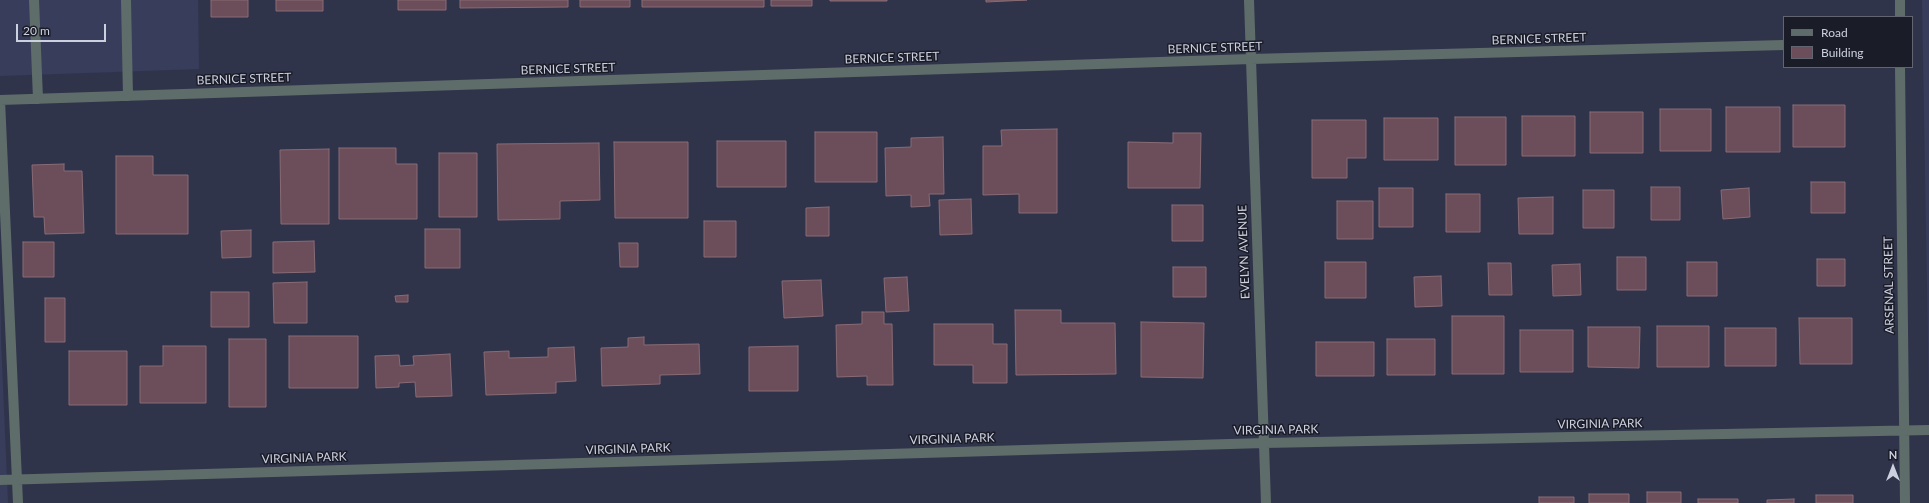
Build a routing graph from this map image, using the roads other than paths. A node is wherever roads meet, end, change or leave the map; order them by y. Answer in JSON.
{"nodes":[{"id":1,"x":34,"y":0,"type":"edge"},
{"id":2,"x":126,"y":0,"type":"edge"},
{"id":3,"x":1249,"y":0,"type":"edge"},
{"id":4,"x":1900,"y":0,"type":"edge"},
{"id":5,"x":1900,"y":16,"type":"edge"},
{"id":6,"x":1783,"y":45,"type":"edge"},
{"id":7,"x":1251,"y":59,"type":"junction"},
{"id":8,"x":1900,"y":68,"type":"edge"},
{"id":9,"x":128,"y":96,"type":"junction"},
{"id":10,"x":38,"y":99,"type":"junction"},
{"id":11,"x":0,"y":100,"type":"edge"},
{"id":12,"x":1929,"y":430,"type":"edge"},
{"id":13,"x":1904,"y":431,"type":"junction"},
{"id":14,"x":1264,"y":443,"type":"junction"},
{"id":15,"x":0,"y":480,"type":"edge"},
{"id":16,"x":17,"y":480,"type":"junction"},
{"id":17,"x":18,"y":503,"type":"edge"},
{"id":18,"x":1266,"y":503,"type":"edge"},
{"id":19,"x":1905,"y":503,"type":"edge"}],
"edges":[{"from":1,"to":10,"type":"street"},
{"from":2,"to":9,"type":"street"},
{"from":3,"to":7,"type":"street","name":"EVELYN AVENUE"},
{"from":4,"to":5,"type":"street"},
{"from":6,"to":7,"type":"street","name":"BERNICE STREET"},
{"from":7,"to":9,"type":"street","name":"BERNICE STREET"},
{"from":7,"to":14,"type":"street","name":"EVELYN AVENUE"},
{"from":8,"to":13,"type":"street","name":"ARSENAL STREET"},
{"from":9,"to":10,"type":"street","name":"BERNICE STREET"},
{"from":10,"to":11,"type":"street","name":"BERNICE STREET"},
{"from":11,"to":16,"type":"street"},
{"from":12,"to":13,"type":"street","name":"VIRGINIA PARK"},
{"from":13,"to":14,"type":"street","name":"VIRGINIA PARK"},
{"from":13,"to":19,"type":"street","name":"ARSENAL STREET"},
{"from":14,"to":16,"type":"street","name":"VIRGINIA PARK"},
{"from":14,"to":18,"type":"street","name":"EVELYN AVENUE"},
{"from":15,"to":16,"type":"street","name":"VIRGINIA PARK"},
{"from":16,"to":17,"type":"street"}]}
